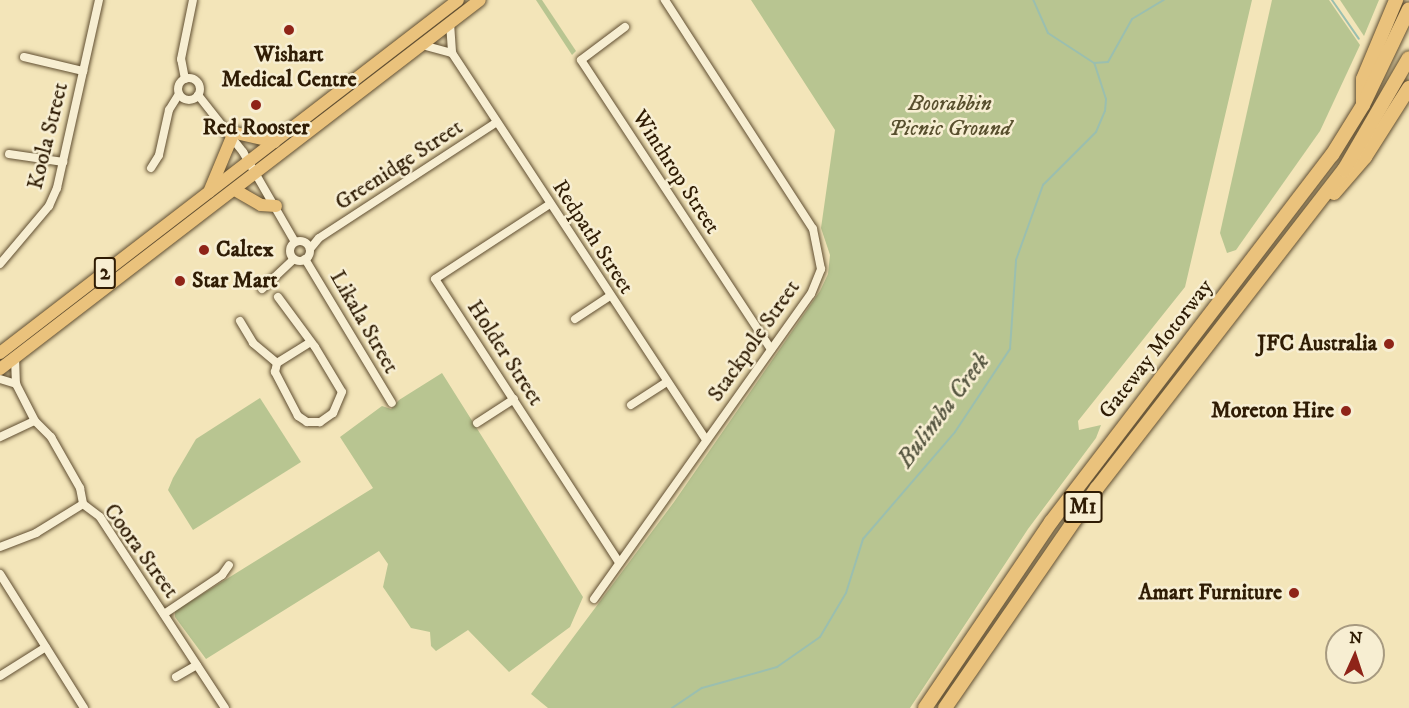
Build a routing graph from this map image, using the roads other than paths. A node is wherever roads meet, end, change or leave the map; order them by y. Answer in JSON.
{"nodes":[{"id":1,"x":99,"y":0,"type":"edge"},
{"id":2,"x":193,"y":0,"type":"edge"},
{"id":3,"x":458,"y":0,"type":"edge"},
{"id":4,"x":480,"y":0,"type":"edge"},
{"id":5,"x":665,"y":0,"type":"edge"},
{"id":6,"x":1396,"y":0,"type":"edge"},
{"id":7,"x":1409,"y":9,"type":"edge"},
{"id":8,"x":450,"y":23,"type":"junction"},
{"id":9,"x":625,"y":27,"type":"dead end"},
{"id":10,"x":423,"y":45,"type":"junction"},
{"id":11,"x":452,"y":53,"type":"junction"},
{"id":12,"x":24,"y":57,"type":"dead end"},
{"id":13,"x":1409,"y":58,"type":"edge"},
{"id":14,"x":83,"y":71,"type":"junction"},
{"id":15,"x":185,"y":79,"type":"junction"},
{"id":16,"x":1409,"y":88,"type":"edge"},
{"id":17,"x":179,"y":94,"type":"junction"},
{"id":18,"x":198,"y":95,"type":"junction"},
{"id":19,"x":1363,"y":105,"type":"junction"},
{"id":20,"x":497,"y":122,"type":"junction"},
{"id":21,"x":229,"y":134,"type":"junction"},
{"id":22,"x":274,"y":142,"type":"junction"},
{"id":23,"x":9,"y":154,"type":"dead end"},
{"id":24,"x":249,"y":161,"type":"junction"},
{"id":25,"x":63,"y":162,"type":"junction"},
{"id":26,"x":151,"y":168,"type":"dead end"},
{"id":27,"x":256,"y":174,"type":"junction"},
{"id":28,"x":234,"y":190,"type":"junction"},
{"id":29,"x":209,"y":192,"type":"junction"},
{"id":30,"x":550,"y":204,"type":"junction"},
{"id":31,"x":1319,"y":205,"type":"junction"},
{"id":32,"x":276,"y":206,"type":"junction"},
{"id":33,"x":319,"y":238,"type":"junction"},
{"id":34,"x":298,"y":241,"type":"junction"},
{"id":35,"x":310,"y":249,"type":"junction"},
{"id":36,"x":294,"y":259,"type":"junction"},
{"id":37,"x":304,"y":260,"type":"junction"},
{"id":38,"x":0,"y":264,"type":"edge"},
{"id":39,"x":262,"y":289,"type":"dead end"},
{"id":40,"x":610,"y":296,"type":"junction"},
{"id":41,"x":278,"y":297,"type":"dead end"},
{"id":42,"x":575,"y":319,"type":"dead end"},
{"id":43,"x":240,"y":321,"type":"dead end"},
{"id":44,"x":310,"y":342,"type":"junction"},
{"id":45,"x":771,"y":349,"type":"junction"},
{"id":46,"x":0,"y":353,"type":"edge"},
{"id":47,"x":15,"y":357,"type":"junction"},
{"id":48,"x":277,"y":363,"type":"junction"},
{"id":49,"x":0,"y":369,"type":"edge"},
{"id":50,"x":0,"y":379,"type":"edge"},
{"id":51,"x":665,"y":383,"type":"junction"},
{"id":52,"x":16,"y":384,"type":"junction"},
{"id":53,"x":514,"y":399,"type":"junction"},
{"id":54,"x":392,"y":403,"type":"dead end"},
{"id":55,"x":631,"y":405,"type":"dead end"},
{"id":56,"x":35,"y":421,"type":"junction"},
{"id":57,"x":477,"y":423,"type":"dead end"},
{"id":58,"x":0,"y":437,"type":"edge"},
{"id":59,"x":706,"y":440,"type":"junction"},
{"id":60,"x":83,"y":504,"type":"junction"},
{"id":61,"x":0,"y":548,"type":"edge"},
{"id":62,"x":619,"y":562,"type":"junction"},
{"id":63,"x":229,"y":565,"type":"dead end"},
{"id":64,"x":0,"y":574,"type":"edge"},
{"id":65,"x":594,"y":599,"type":"dead end"},
{"id":66,"x":164,"y":614,"type":"junction"},
{"id":67,"x":46,"y":647,"type":"junction"},
{"id":68,"x":197,"y":664,"type":"junction"},
{"id":69,"x":0,"y":676,"type":"edge"},
{"id":70,"x":176,"y":677,"type":"dead end"},
{"id":71,"x":84,"y":708,"type":"edge"},
{"id":72,"x":225,"y":708,"type":"edge"},
{"id":73,"x":925,"y":708,"type":"edge"},
{"id":74,"x":945,"y":708,"type":"edge"}],
"edges":[{"from":1,"to":14,"type":"street","name":"Koola Street"},
{"from":2,"to":15,"type":"street"},
{"from":3,"to":22,"type":"highway","number":"2"},
{"from":4,"to":8,"type":"highway","number":"2"},
{"from":5,"to":45,"type":"street","name":"Stackpole Street"},
{"from":6,"to":19,"type":"highway"},
{"from":7,"to":19,"type":"highway","name":"Gateway Motorway","number":"M1"},
{"from":8,"to":10,"type":"highway","number":"2"},
{"from":8,"to":11,"type":"street","name":"Redpath Street"},
{"from":9,"to":45,"type":"street","name":"Winthrop Street"},
{"from":10,"to":11,"type":"street"},
{"from":10,"to":27,"type":"highway","number":"2"},
{"from":11,"to":20,"type":"street","name":"Redpath Street"},
{"from":12,"to":14,"type":"street"},
{"from":13,"to":31,"type":"highway","name":"Gateway Motorway","number":"M1"},
{"from":14,"to":25,"type":"street","name":"Koola Street"},
{"from":15,"to":17,"type":"street"},
{"from":15,"to":18,"type":"street"},
{"from":16,"to":31,"type":"highway"},
{"from":17,"to":18,"type":"street"},
{"from":17,"to":26,"type":"street"},
{"from":18,"to":21,"type":"street"},
{"from":19,"to":73,"type":"highway","name":"Gateway Motorway","number":"M1"},
{"from":20,"to":30,"type":"street","name":"Redpath Street"},
{"from":20,"to":33,"type":"street","name":"Greenidge Street"},
{"from":21,"to":22,"type":"highway"},
{"from":21,"to":24,"type":"street"},
{"from":21,"to":29,"type":"highway"},
{"from":22,"to":24,"type":"highway","number":"2"},
{"from":23,"to":25,"type":"street"},
{"from":24,"to":27,"type":"street"},
{"from":24,"to":29,"type":"highway","number":"2"},
{"from":25,"to":38,"type":"street","name":"Koola Street"},
{"from":27,"to":28,"type":"highway","number":"2"},
{"from":27,"to":32,"type":"street"},
{"from":28,"to":32,"type":"highway"},
{"from":28,"to":47,"type":"highway","number":"2"},
{"from":29,"to":46,"type":"highway","number":"2"},
{"from":30,"to":40,"type":"street","name":"Redpath Street"},
{"from":30,"to":53,"type":"street","name":"Holder Street"},
{"from":31,"to":74,"type":"highway","name":"Gateway Motorway","number":"M1"},
{"from":32,"to":34,"type":"street"},
{"from":33,"to":34,"type":"street","name":"Greenidge Street"},
{"from":33,"to":35,"type":"street","name":"Greenidge Street"},
{"from":34,"to":35,"type":"street"},
{"from":34,"to":36,"type":"street"},
{"from":35,"to":37,"type":"street","name":"Greenidge Street"},
{"from":36,"to":37,"type":"street"},
{"from":36,"to":39,"type":"street"},
{"from":37,"to":54,"type":"street","name":"Likala Street"},
{"from":40,"to":42,"type":"street"},
{"from":40,"to":51,"type":"street","name":"Redpath Street"},
{"from":41,"to":44,"type":"street"},
{"from":43,"to":48,"type":"street"},
{"from":44,"to":48,"type":"street"},
{"from":44,"to":48,"type":"street"},
{"from":45,"to":59,"type":"street","name":"Stackpole Street"},
{"from":47,"to":49,"type":"highway","number":"2"},
{"from":47,"to":52,"type":"street","name":"Coora Street"},
{"from":50,"to":52,"type":"street"},
{"from":51,"to":55,"type":"street"},
{"from":51,"to":59,"type":"street","name":"Redpath Street"},
{"from":52,"to":56,"type":"street","name":"Coora Street"},
{"from":53,"to":57,"type":"street"},
{"from":53,"to":62,"type":"street","name":"Holder Street"},
{"from":56,"to":58,"type":"street"},
{"from":56,"to":60,"type":"street","name":"Coora Street"},
{"from":59,"to":62,"type":"street","name":"Stackpole Street"},
{"from":60,"to":61,"type":"street"},
{"from":60,"to":66,"type":"street","name":"Coora Street"},
{"from":62,"to":65,"type":"street","name":"Stackpole Street"},
{"from":63,"to":66,"type":"street"},
{"from":64,"to":67,"type":"street"},
{"from":66,"to":68,"type":"street","name":"Coora Street"},
{"from":67,"to":69,"type":"street"},
{"from":67,"to":71,"type":"street"},
{"from":68,"to":70,"type":"street"},
{"from":68,"to":72,"type":"street","name":"Coora Street"}]}
